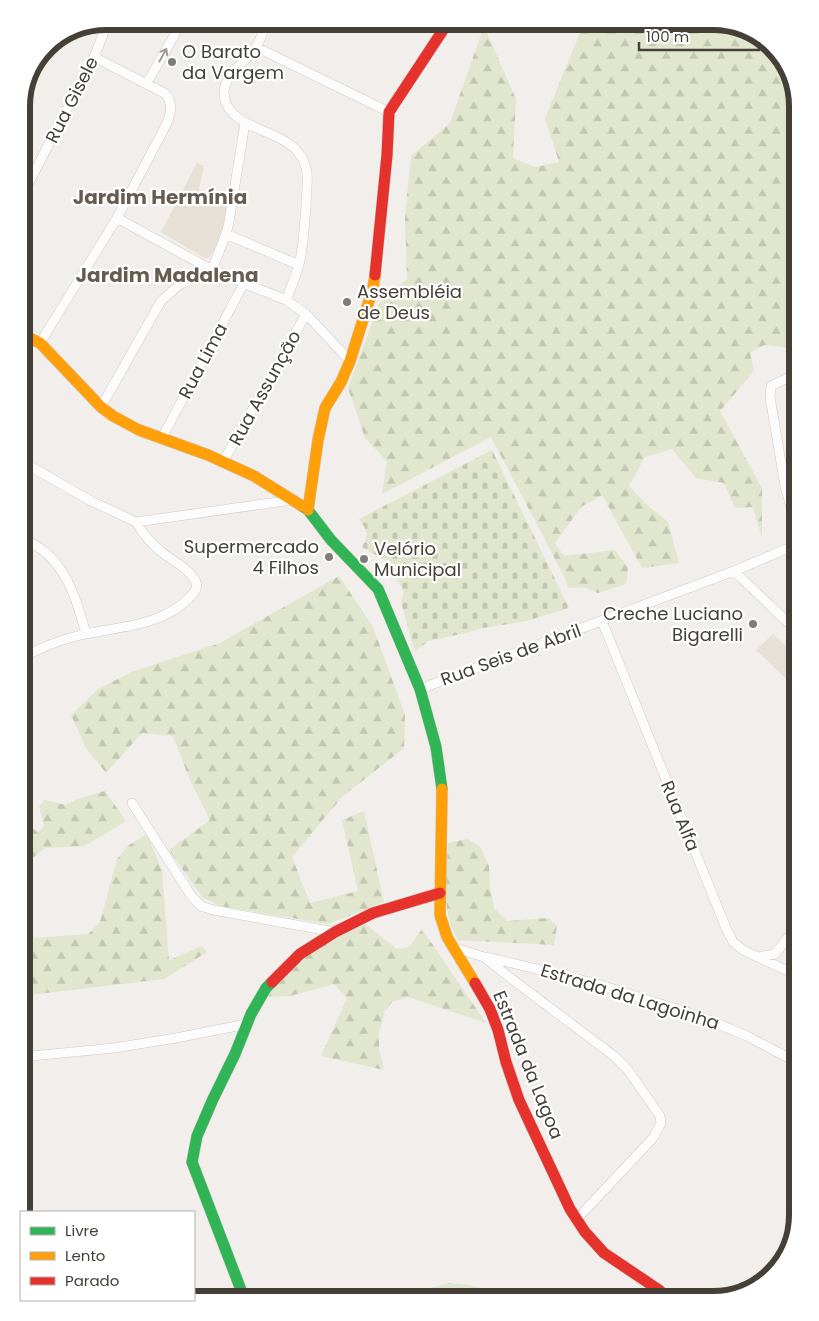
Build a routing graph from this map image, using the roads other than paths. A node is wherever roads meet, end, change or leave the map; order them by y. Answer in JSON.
{"nodes":[{"id":1,"x":105,"y":30,"type":"edge"},
{"id":2,"x":177,"y":30,"type":"edge"},
{"id":3,"x":264,"y":30,"type":"edge"},
{"id":4,"x":443,"y":30,"type":"edge"},
{"id":5,"x":256,"y":47,"type":"junction"},
{"id":6,"x":94,"y":57,"type":"junction"},
{"id":7,"x":147,"y":83,"type":"junction"},
{"id":8,"x":389,"y":112,"type":"junction"},
{"id":9,"x":245,"y":123,"type":"junction"},
{"id":10,"x":30,"y":181,"type":"edge"},
{"id":11,"x":117,"y":218,"type":"junction"},
{"id":12,"x":226,"y":234,"type":"junction"},
{"id":13,"x":299,"y":265,"type":"junction"},
{"id":14,"x":212,"y":270,"type":"junction"},
{"id":15,"x":244,"y":283,"type":"junction"},
{"id":16,"x":286,"y":300,"type":"junction"},
{"id":17,"x":306,"y":314,"type":"junction"},
{"id":18,"x":30,"y":338,"type":"edge"},
{"id":19,"x":40,"y":343,"type":"junction"},
{"id":20,"x":350,"y":361,"type":"junction"},
{"id":21,"x":789,"y":377,"type":"edge"},
{"id":22,"x":101,"y":407,"type":"junction"},
{"id":23,"x":162,"y":438,"type":"junction"},
{"id":24,"x":223,"y":462,"type":"junction"},
{"id":25,"x":30,"y":466,"type":"edge"},
{"id":26,"x":293,"y":500,"type":"junction"},
{"id":27,"x":789,"y":500,"type":"edge"},
{"id":28,"x":308,"y":510,"type":"junction"},
{"id":29,"x":136,"y":522,"type":"junction"},
{"id":30,"x":30,"y":541,"type":"edge"},
{"id":31,"x":789,"y":548,"type":"edge"},
{"id":32,"x":734,"y":570,"type":"junction"},
{"id":33,"x":602,"y":621,"type":"junction"},
{"id":34,"x":789,"y":623,"type":"edge"},
{"id":35,"x":86,"y":634,"type":"junction"},
{"id":36,"x":30,"y":654,"type":"edge"},
{"id":37,"x":420,"y":689,"type":"junction"},
{"id":38,"x":132,"y":803,"type":"dead end"},
{"id":39,"x":440,"y":893,"type":"junction"},
{"id":40,"x":335,"y":932,"type":"junction"},
{"id":41,"x":789,"y":936,"type":"edge"},
{"id":42,"x":452,"y":946,"type":"junction"},
{"id":43,"x":484,"y":957,"type":"junction"},
{"id":44,"x":758,"y":957,"type":"junction"},
{"id":45,"x":789,"y":972,"type":"edge"},
{"id":46,"x":248,"y":1024,"type":"junction"},
{"id":47,"x":30,"y":1056,"type":"edge"},
{"id":48,"x":789,"y":1059,"type":"edge"},
{"id":49,"x":576,"y":1219,"type":"junction"},
{"id":50,"x":240,"y":1291,"type":"edge"},
{"id":51,"x":660,"y":1291,"type":"edge"}],
"edges":[{"from":1,"to":6,"type":"street","name":"Rua Gisele"},
{"from":7,"to":2,"type":"street","one_way":true},
{"from":3,"to":5,"type":"street"},
{"from":4,"to":8,"type":"street"},
{"from":5,"to":8,"type":"street"},
{"from":5,"to":9,"type":"street"},
{"from":6,"to":7,"type":"street"},
{"from":6,"to":10,"type":"street","name":"Rua Gisele"},
{"from":7,"to":11,"type":"street"},
{"from":8,"to":20,"type":"street"},
{"from":9,"to":12,"type":"street"},
{"from":9,"to":13,"type":"street"},
{"from":11,"to":14,"type":"street"},
{"from":11,"to":19,"type":"street"},
{"from":12,"to":13,"type":"street"},
{"from":12,"to":14,"type":"street"},
{"from":13,"to":16,"type":"street"},
{"from":14,"to":15,"type":"street"},
{"from":14,"to":22,"type":"street"},
{"from":15,"to":16,"type":"street"},
{"from":15,"to":23,"type":"street","name":"Rua Lima"},
{"from":16,"to":17,"type":"street"},
{"from":17,"to":20,"type":"street"},
{"from":17,"to":24,"type":"street","name":"Rua Assunção"},
{"from":18,"to":19,"type":"street"},
{"from":19,"to":22,"type":"street","name":"Estrada da Lagoa"},
{"from":20,"to":28,"type":"street"},
{"from":21,"to":27,"type":"street"},
{"from":22,"to":23,"type":"street","name":"Estrada da Lagoa"},
{"from":23,"to":24,"type":"street","name":"Estrada da Lagoa"},
{"from":24,"to":26,"type":"street","name":"Estrada da Lagoa"},
{"from":25,"to":29,"type":"street"},
{"from":26,"to":28,"type":"street","name":"Estrada da Lagoa"},
{"from":26,"to":29,"type":"street"},
{"from":28,"to":37,"type":"street","name":"Estrada da Lagoa"},
{"from":29,"to":35,"type":"street"},
{"from":30,"to":35,"type":"street"},
{"from":31,"to":32,"type":"street","name":"Rua Seis de Abril"},
{"from":32,"to":33,"type":"street","name":"Rua Seis de Abril"},
{"from":32,"to":34,"type":"street"},
{"from":33,"to":37,"type":"street","name":"Rua Seis de Abril"},
{"from":33,"to":44,"type":"street","name":"Rua Alfa"},
{"from":35,"to":36,"type":"street"},
{"from":37,"to":39,"type":"street","name":"Estrada da Lagoa"},
{"from":38,"to":40,"type":"street"},
{"from":39,"to":40,"type":"street"},
{"from":39,"to":42,"type":"street","name":"Estrada da Lagoa"},
{"from":40,"to":46,"type":"street"},
{"from":41,"to":44,"type":"street"},
{"from":42,"to":43,"type":"street"},
{"from":42,"to":49,"type":"street","name":"Estrada da Lagoa"},
{"from":43,"to":48,"type":"street","name":"Estrada da Lagoinha"},
{"from":43,"to":49,"type":"street"},
{"from":44,"to":45,"type":"street","name":"Rua Alfa"},
{"from":46,"to":47,"type":"street"},
{"from":46,"to":50,"type":"street"},
{"from":49,"to":51,"type":"street","name":"Estrada da Lagoa"}]}
